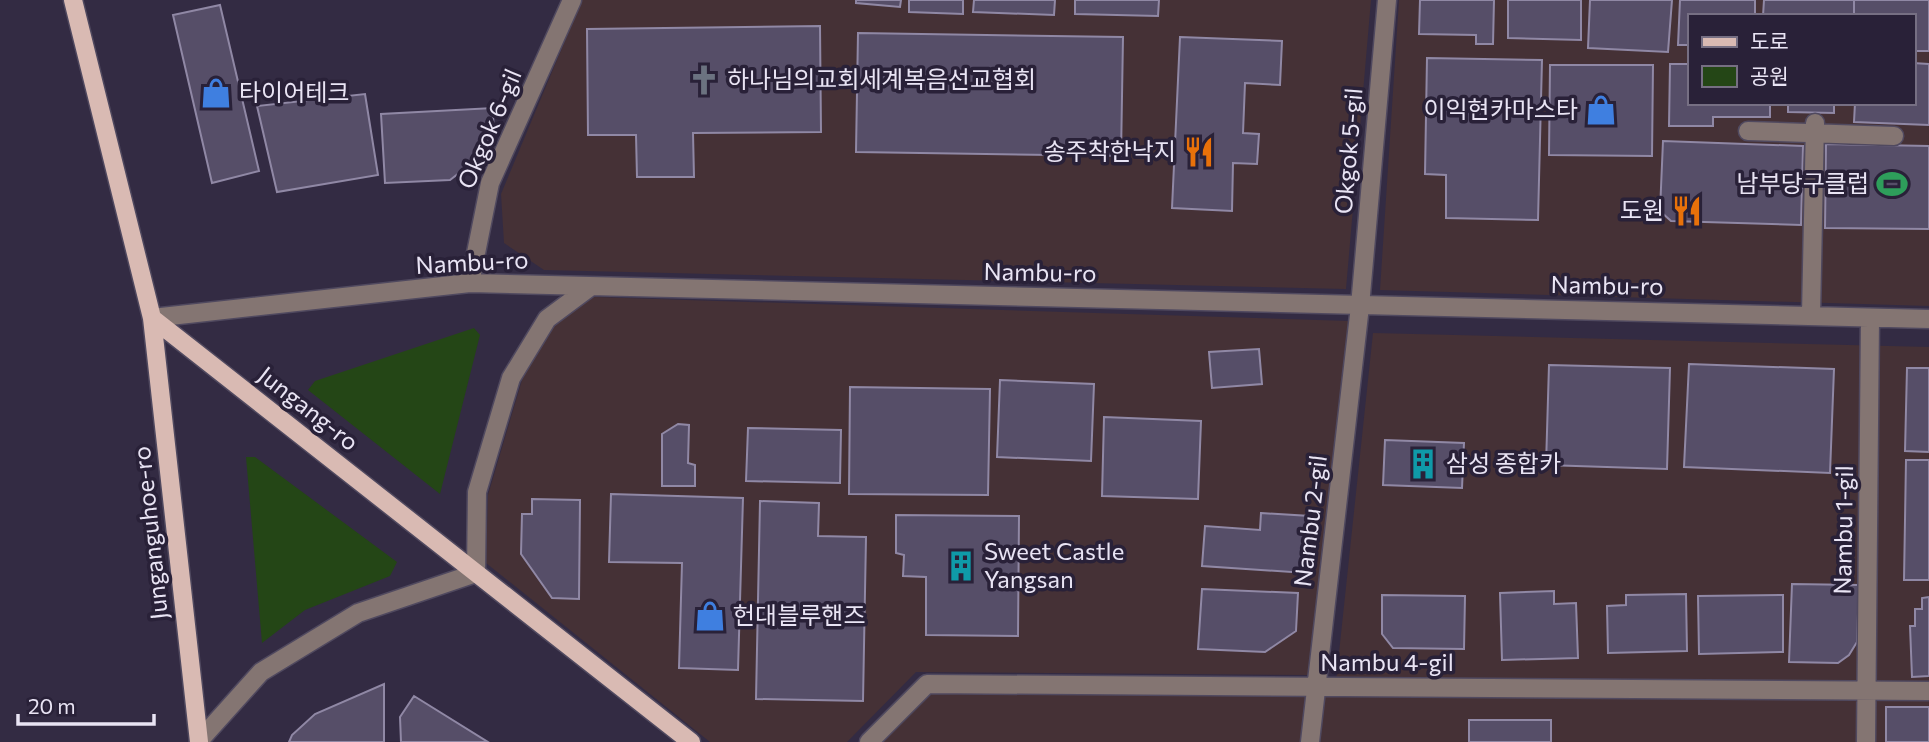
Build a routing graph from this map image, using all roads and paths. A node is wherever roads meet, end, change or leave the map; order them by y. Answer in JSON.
{"nodes":[{"id":1,"x":73,"y":0,"type":"edge"},
{"id":2,"x":572,"y":0,"type":"edge"},
{"id":3,"x":1387,"y":0,"type":"edge"},
{"id":4,"x":1816,"y":128,"type":"junction"},
{"id":5,"x":1748,"y":131,"type":"dead end"},
{"id":6,"x":1894,"y":136,"type":"dead end"},
{"id":7,"x":470,"y":283,"type":"junction"},
{"id":8,"x":590,"y":287,"type":"junction"},
{"id":9,"x":1360,"y":306,"type":"junction"},
{"id":10,"x":1811,"y":315,"type":"junction"},
{"id":11,"x":152,"y":318,"type":"junction"},
{"id":12,"x":1870,"y":318,"type":"junction"},
{"id":13,"x":1929,"y":319,"type":"edge"},
{"id":14,"x":476,"y":573,"type":"junction"},
{"id":15,"x":1316,"y":687,"type":"junction"},
{"id":16,"x":1929,"y":691,"type":"edge"},
{"id":17,"x":1867,"y":692,"type":"junction"},
{"id":18,"x":199,"y":741,"type":"edge"},
{"id":19,"x":691,"y":742,"type":"edge"},
{"id":20,"x":869,"y":742,"type":"edge"},
{"id":21,"x":1310,"y":742,"type":"edge"},
{"id":22,"x":1866,"y":742,"type":"edge"}],
"edges":[{"from":1,"to":11,"type":"main road"},
{"from":2,"to":7,"type":"street","name":"Okgok 6-gil"},
{"from":3,"to":9,"type":"street","name":"Okgok 5-gil"},
{"from":4,"to":5,"type":"street"},
{"from":4,"to":6,"type":"street"},
{"from":4,"to":10,"type":"street"},
{"from":7,"to":8,"type":"street","name":"Nambu-ro"},
{"from":7,"to":11,"type":"street","name":"Nambu-ro"},
{"from":8,"to":9,"type":"street","name":"Nambu-ro"},
{"from":8,"to":14,"type":"street"},
{"from":9,"to":10,"type":"street","name":"Nambu-ro"},
{"from":9,"to":15,"type":"street","name":"Nambu 2-gil"},
{"from":10,"to":12,"type":"street","name":"Nambu-ro"},
{"from":11,"to":14,"type":"main road","name":"Jungang-ro"},
{"from":11,"to":18,"type":"main road","name":"Junganguhoe-ro"},
{"from":12,"to":13,"type":"street","name":"Nambu-ro"},
{"from":12,"to":17,"type":"street","name":"Nambu 1-gil"},
{"from":14,"to":18,"type":"street"},
{"from":14,"to":19,"type":"main road","name":"Jungang-ro"},
{"from":15,"to":17,"type":"street","name":"Nambu 4-gil"},
{"from":15,"to":20,"type":"street","name":"Nambu 4-gil"},
{"from":15,"to":21,"type":"street","name":"Nambu 2-gil"},
{"from":16,"to":17,"type":"street","name":"Nambu 4-gil"},
{"from":17,"to":22,"type":"street","name":"Nambu 1-gil"}]}
